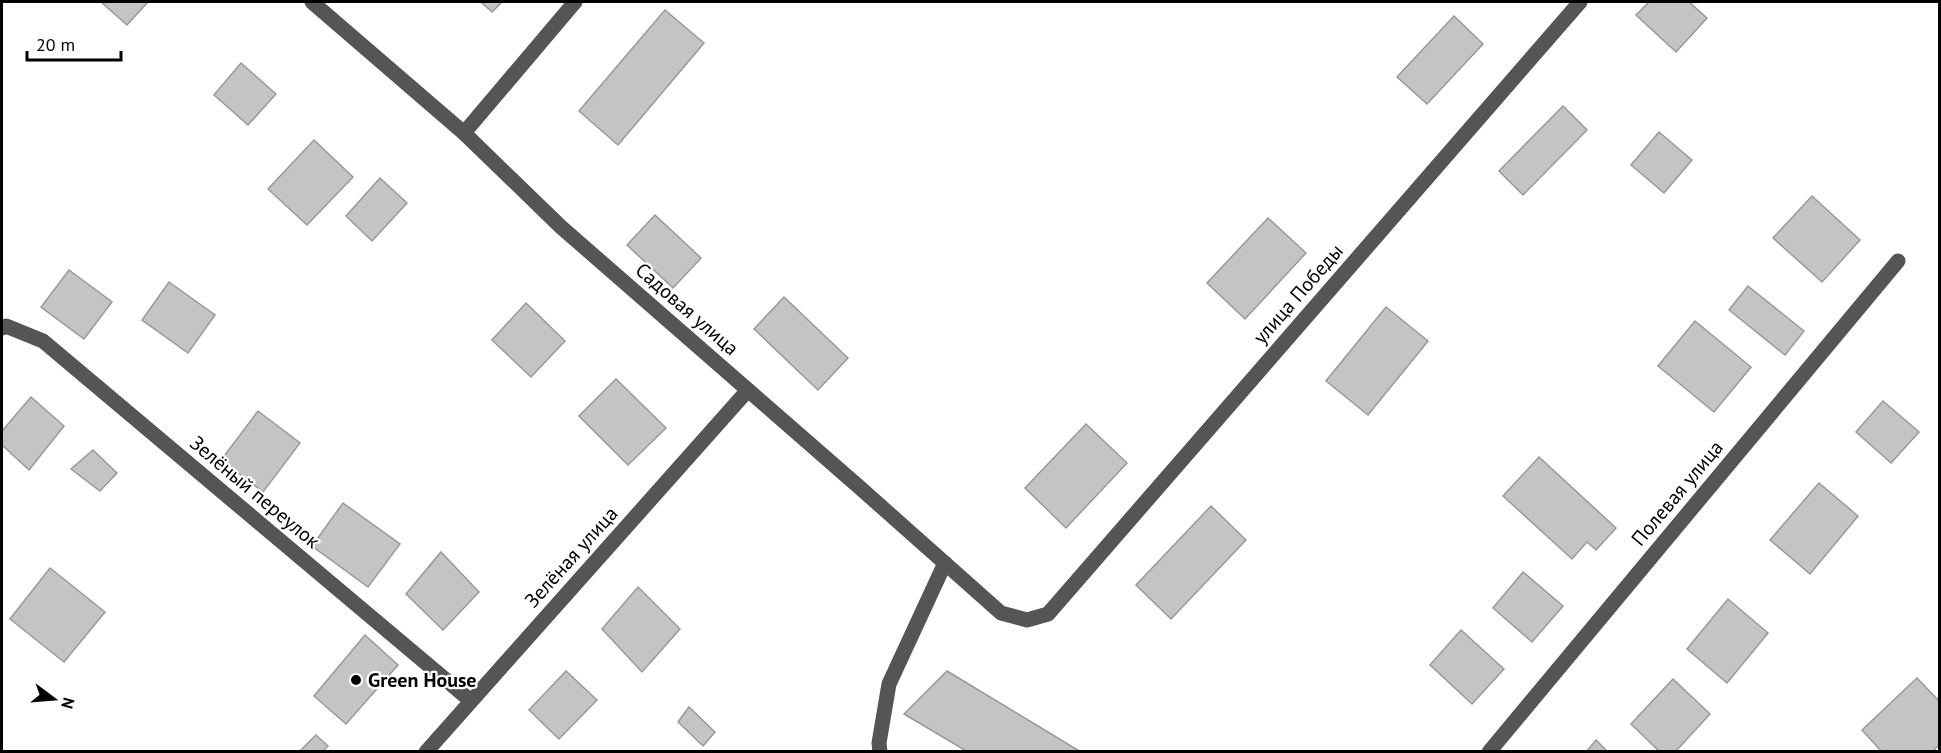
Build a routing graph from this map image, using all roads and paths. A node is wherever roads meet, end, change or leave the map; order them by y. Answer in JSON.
{"nodes":[{"id":1,"x":312,"y":2,"type":"edge"},
{"id":2,"x":575,"y":2,"type":"edge"},
{"id":3,"x":1580,"y":2,"type":"edge"},
{"id":4,"x":464,"y":133,"type":"junction"},
{"id":5,"x":1898,"y":261,"type":"dead end"},
{"id":6,"x":4,"y":327,"type":"edge"},
{"id":7,"x":748,"y":390,"type":"junction"},
{"id":8,"x":945,"y":563,"type":"junction"},
{"id":9,"x":1048,"y":614,"type":"joint"},
{"id":10,"x":471,"y":701,"type":"junction"},
{"id":11,"x":426,"y":752,"type":"edge"},
{"id":12,"x":880,"y":752,"type":"edge"},
{"id":13,"x":1489,"y":752,"type":"edge"}],
"edges":[{"from":1,"to":4,"type":"street","name":"Садовая улица"},
{"from":2,"to":4,"type":"street"},
{"from":3,"to":9,"type":"street","name":"улица Победы"},
{"from":4,"to":7,"type":"street","name":"Садовая улица"},
{"from":5,"to":13,"type":"street","name":"Полевая улица"},
{"from":6,"to":10,"type":"street","name":"Зелёный переулок"},
{"from":7,"to":8,"type":"street","name":"Садовая улица"},
{"from":7,"to":10,"type":"street","name":"Зелёная улица"},
{"from":8,"to":9,"type":"street","name":"Садовая улица"},
{"from":8,"to":12,"type":"street"},
{"from":10,"to":11,"type":"street","name":"Зелёная улица"}]}
